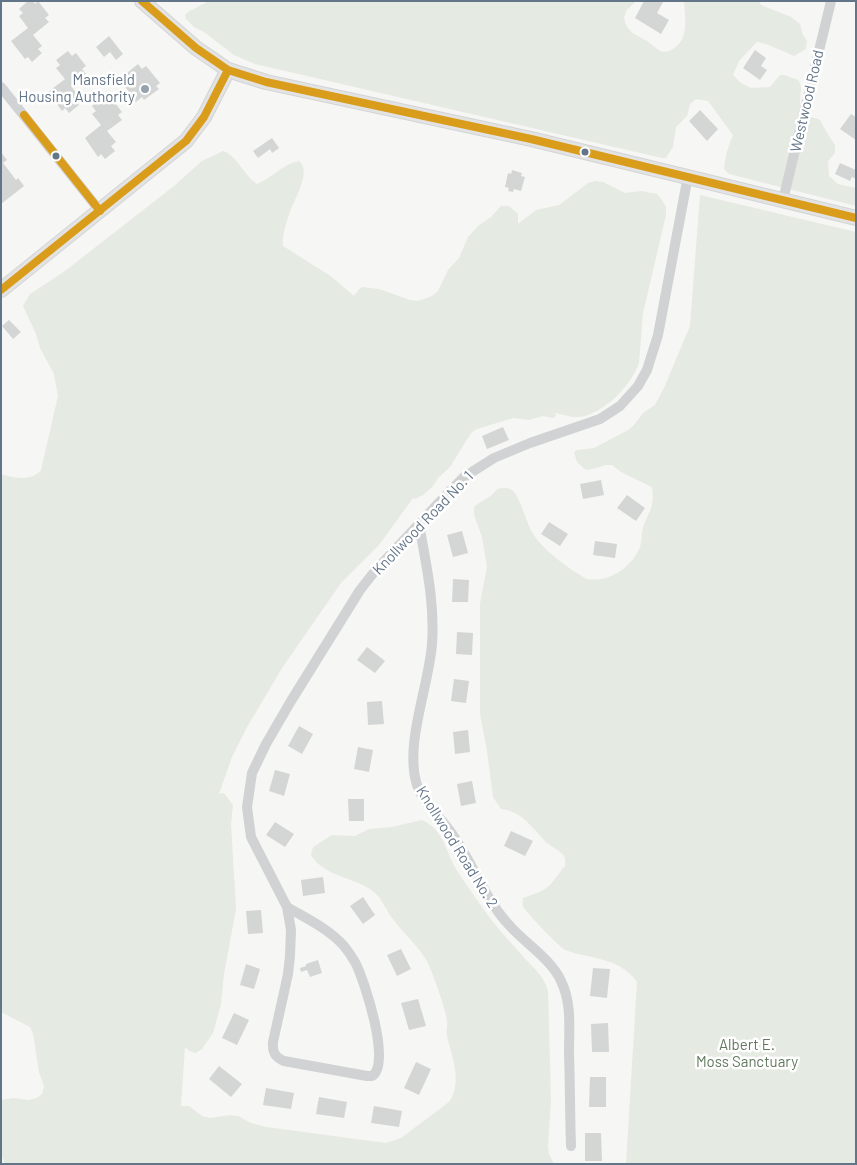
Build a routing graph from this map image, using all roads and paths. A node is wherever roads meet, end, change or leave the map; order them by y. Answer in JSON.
{"nodes":[{"id":1,"x":142,"y":1,"type":"edge"},
{"id":2,"x":831,"y":1,"type":"edge"},
{"id":3,"x":228,"y":70,"type":"junction"},
{"id":4,"x":1,"y":87,"type":"edge"},
{"id":5,"x":688,"y":176,"type":"junction"},
{"id":6,"x":783,"y":200,"type":"junction"},
{"id":7,"x":100,"y":211,"type":"junction"},
{"id":8,"x":856,"y":218,"type":"edge"},
{"id":9,"x":1,"y":290,"type":"edge"},
{"id":10,"x":419,"y":524,"type":"junction"},
{"id":11,"x":287,"y":907,"type":"junction"},
{"id":12,"x":571,"y":1146,"type":"dead end"}],
"edges":[{"from":1,"to":3,"type":"main road"},
{"from":2,"to":6,"type":"street","name":"Westwood Road"},
{"from":3,"to":5,"type":"main road"},
{"from":3,"to":7,"type":"main road"},
{"from":4,"to":7,"type":"street"},
{"from":5,"to":6,"type":"main road"},
{"from":5,"to":10,"type":"street","name":"Knollwood Road No. 1"},
{"from":6,"to":8,"type":"main road"},
{"from":7,"to":9,"type":"main road"},
{"from":10,"to":11,"type":"street","name":"Knollwood Road No. 1"},
{"from":10,"to":12,"type":"street","name":"Knollwood Road No. 2"},
{"from":11,"to":11,"type":"street","name":"Knollwood Road No. 1"}]}
